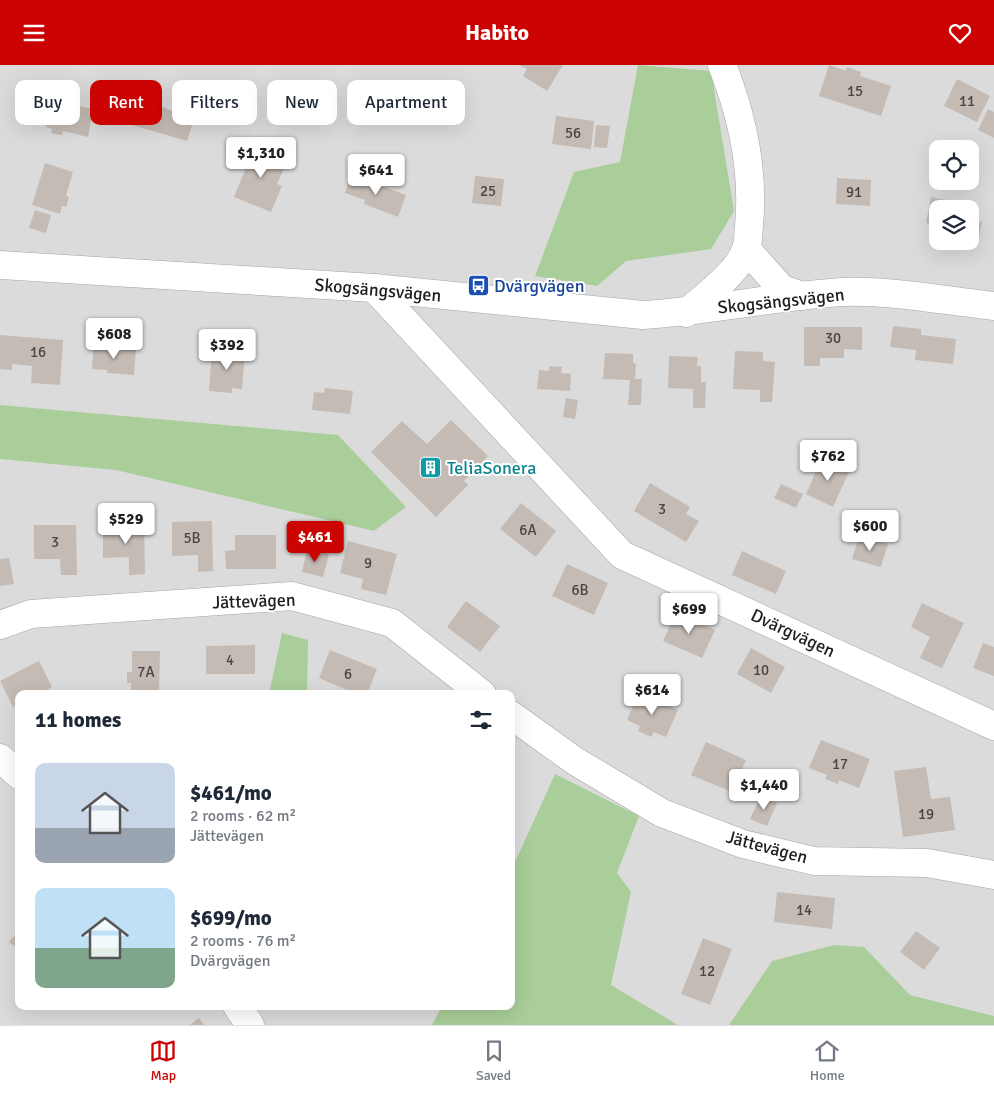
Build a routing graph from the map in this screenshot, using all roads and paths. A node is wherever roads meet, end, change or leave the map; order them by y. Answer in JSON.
{"nodes":[{"id":1,"x":722,"y":65,"type":"edge"},
{"id":2,"x":746,"y":249,"type":"junction"},
{"id":3,"x":0,"y":265,"type":"edge"},
{"id":4,"x":374,"y":288,"type":"junction"},
{"id":5,"x":802,"y":296,"type":"junction"},
{"id":6,"x":994,"y":306,"type":"edge"},
{"id":7,"x":686,"y":313,"type":"junction"},
{"id":8,"x":0,"y":625,"type":"edge"},
{"id":9,"x":477,"y":690,"type":"edge"},
{"id":10,"x":515,"y":718,"type":"edge"},
{"id":11,"x":994,"y":725,"type":"edge"},
{"id":12,"x":0,"y":758,"type":"edge"},
{"id":13,"x":15,"y":771,"type":"edge"},
{"id":14,"x":994,"y":875,"type":"edge"},
{"id":15,"x":241,"y":1010,"type":"edge"},
{"id":16,"x":250,"y":1025,"type":"edge"}],
"edges":[{"from":1,"to":2,"type":"street"},
{"from":2,"to":5,"type":"street"},
{"from":2,"to":7,"type":"street"},
{"from":3,"to":4,"type":"street","name":"Skogsängsvägen"},
{"from":4,"to":7,"type":"street","name":"Skogsängsvägen"},
{"from":4,"to":11,"type":"street","name":"Dvärgvägen"},
{"from":5,"to":6,"type":"street","name":"Skogsängsvägen"},
{"from":5,"to":7,"type":"street","name":"Skogsängsvägen"},
{"from":8,"to":9,"type":"street","name":"Jättevägen"},
{"from":10,"to":14,"type":"street","name":"Jättevägen"},
{"from":12,"to":13,"type":"street"},
{"from":15,"to":16,"type":"street"}]}
